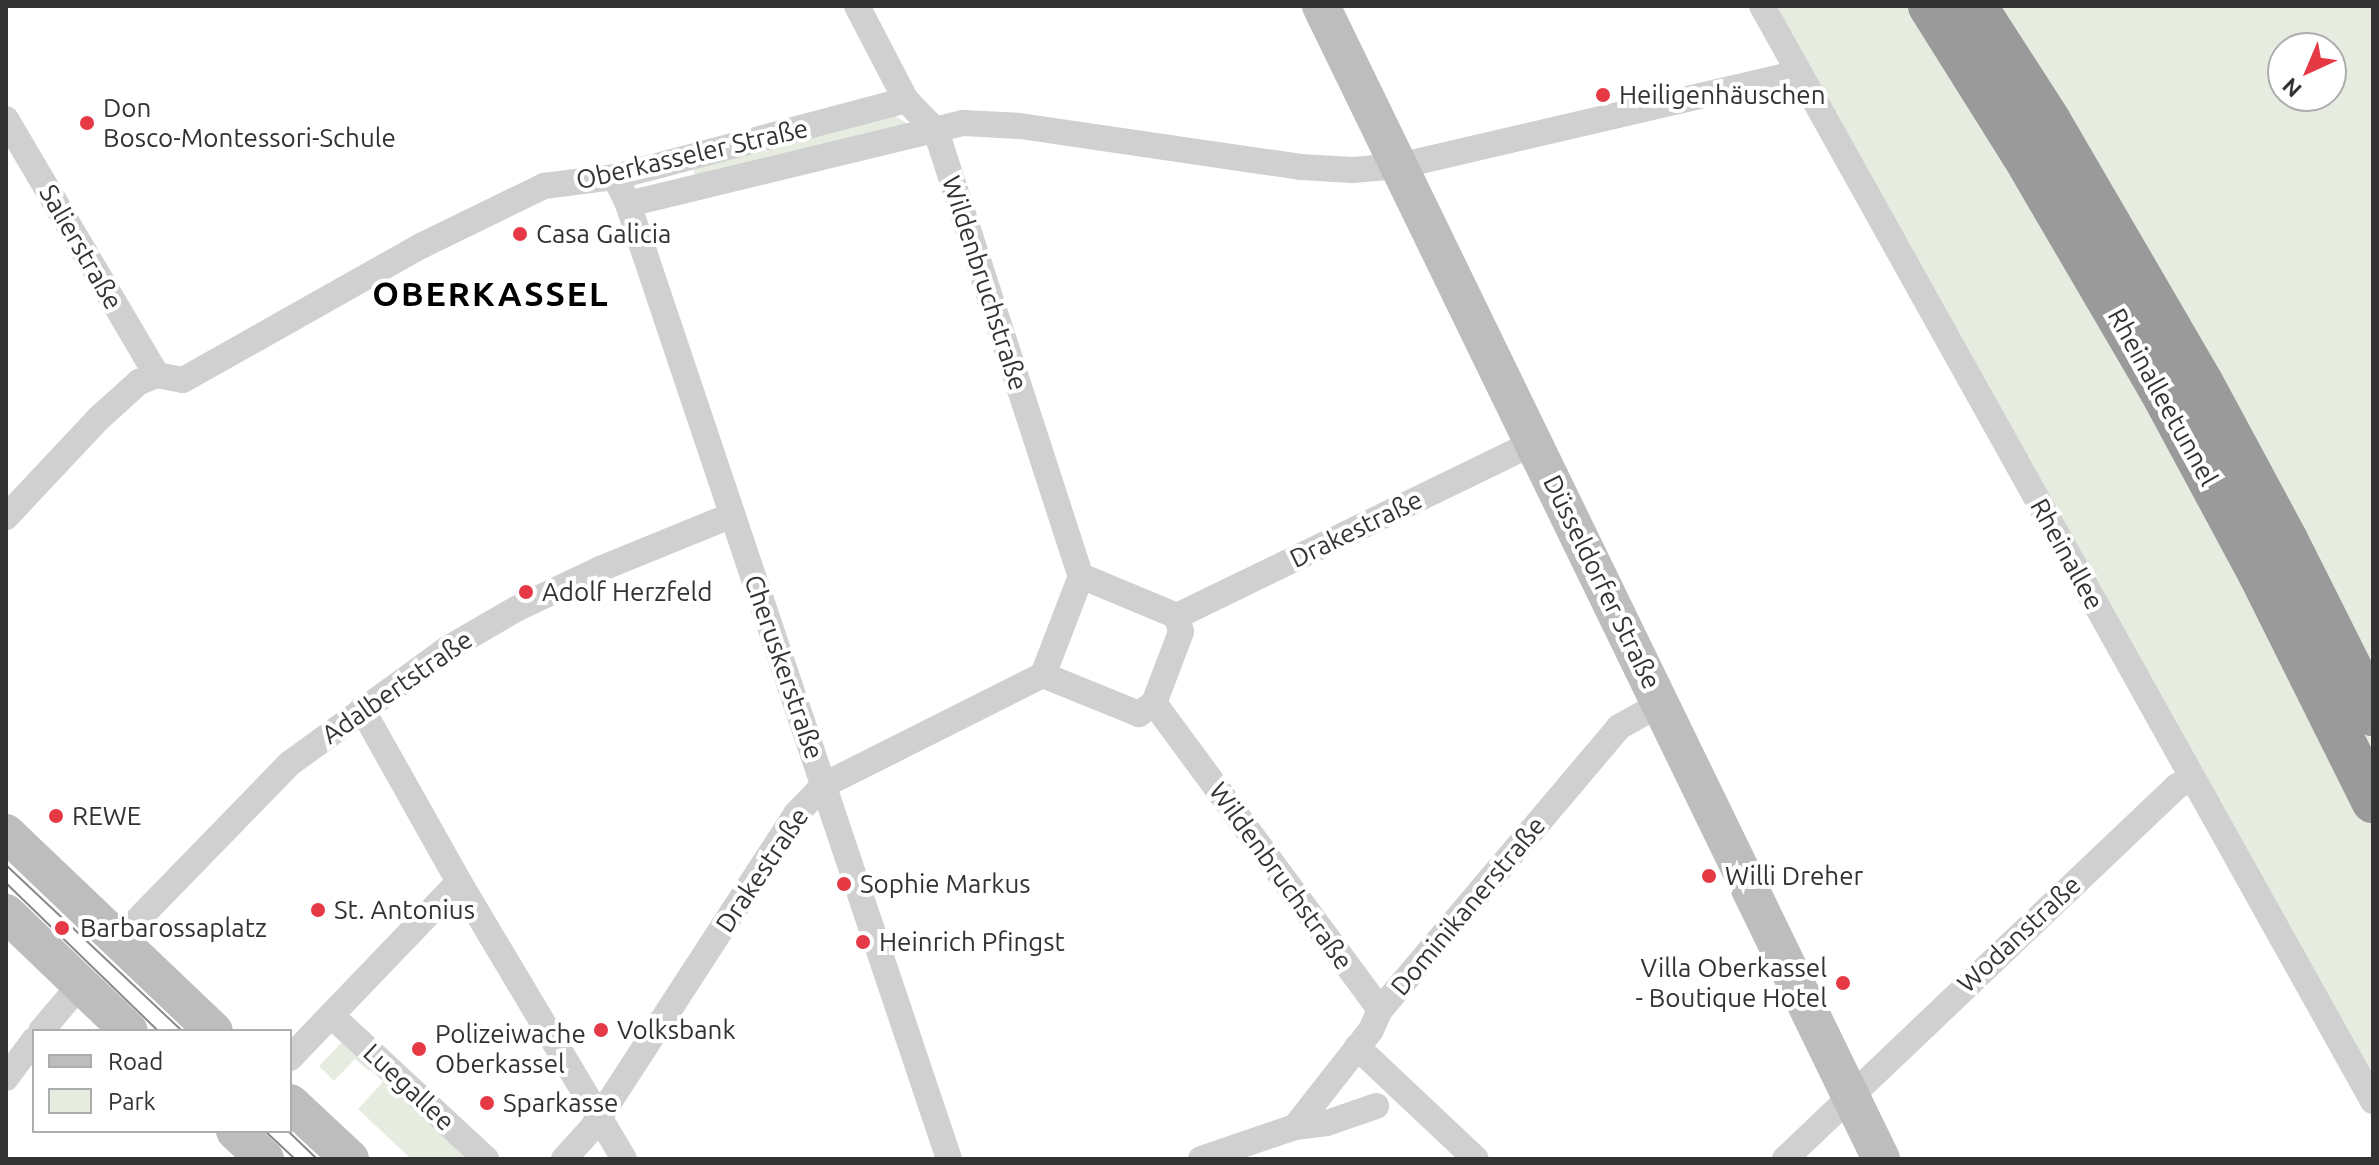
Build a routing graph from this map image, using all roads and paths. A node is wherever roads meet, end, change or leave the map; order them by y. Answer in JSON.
{"nodes":[{"id":1,"x":857,"y":6,"type":"edge"},
{"id":2,"x":1321,"y":6,"type":"edge"},
{"id":3,"x":1762,"y":6,"type":"edge"},
{"id":4,"x":1930,"y":6,"type":"edge"},
{"id":5,"x":1975,"y":6,"type":"edge"},
{"id":6,"x":1799,"y":73,"type":"junction"},
{"id":7,"x":906,"y":100,"type":"junction"},
{"id":8,"x":6,"y":119,"type":"edge"},
{"id":9,"x":936,"y":131,"type":"junction"},
{"id":10,"x":1399,"y":166,"type":"junction"},
{"id":11,"x":615,"y":177,"type":"junction"},
{"id":12,"x":628,"y":204,"type":"junction"},
{"id":13,"x":157,"y":375,"type":"junction"},
{"id":14,"x":1534,"y":443,"type":"junction"},
{"id":15,"x":732,"y":515,"type":"junction"},
{"id":16,"x":6,"y":517,"type":"edge"},
{"id":17,"x":1081,"y":576,"type":"junction"},
{"id":18,"x":1177,"y":616,"type":"junction"},
{"id":19,"x":1043,"y":675,"type":"junction"},
{"id":20,"x":1154,"y":703,"type":"junction"},
{"id":21,"x":1660,"y":704,"type":"junction"},
{"id":22,"x":362,"y":709,"type":"junction"},
{"id":23,"x":2373,"y":714,"type":"edge"},
{"id":24,"x":2192,"y":777,"type":"junction"},
{"id":25,"x":824,"y":785,"type":"junction"},
{"id":26,"x":2373,"y":801,"type":"edge"},
{"id":27,"x":6,"y":833,"type":"edge"},
{"id":28,"x":459,"y":882,"type":"junction"},
{"id":29,"x":6,"y":913,"type":"edge"},
{"id":30,"x":118,"y":940,"type":"junction"},
{"id":31,"x":80,"y":985,"type":"junction"},
{"id":32,"x":1380,"y":1010,"type":"junction"},
{"id":33,"x":331,"y":1015,"type":"junction"},
{"id":34,"x":43,"y":1029,"type":"edge"},
{"id":35,"x":127,"y":1029,"type":"edge"},
{"id":36,"x":212,"y":1029,"type":"edge"},
{"id":37,"x":32,"y":1043,"type":"edge"},
{"id":38,"x":1357,"y":1047,"type":"junction"},
{"id":39,"x":292,"y":1056,"type":"edge"},
{"id":40,"x":6,"y":1078,"type":"edge"},
{"id":41,"x":1849,"y":1095,"type":"junction"},
{"id":42,"x":2373,"y":1101,"type":"edge"},
{"id":43,"x":292,"y":1105,"type":"edge"},
{"id":44,"x":1376,"y":1106,"type":"dead end"},
{"id":45,"x":600,"y":1116,"type":"junction"},
{"id":46,"x":1295,"y":1127,"type":"junction"},
{"id":47,"x":237,"y":1133,"type":"edge"},
{"id":48,"x":265,"y":1159,"type":"edge"},
{"id":49,"x":350,"y":1159,"type":"edge"},
{"id":50,"x":486,"y":1159,"type":"edge"},
{"id":51,"x":564,"y":1159,"type":"edge"},
{"id":52,"x":624,"y":1159,"type":"edge"},
{"id":53,"x":949,"y":1159,"type":"edge"},
{"id":54,"x":1201,"y":1159,"type":"edge"},
{"id":55,"x":1476,"y":1159,"type":"edge"},
{"id":56,"x":1785,"y":1159,"type":"edge"},
{"id":57,"x":1881,"y":1159,"type":"edge"}],
"edges":[{"from":1,"to":7,"type":"street","name":"Wildenbruchstraße"},
{"from":2,"to":10,"type":"street","name":"Düsseldorfer Straße"},
{"from":3,"to":6,"type":"street","name":"Rheinallee"},
{"from":4,"to":26,"type":"highway","name":"Rheinalleetunnel"},
{"from":5,"to":23,"type":"highway","name":"Rheinalleetunnel"},
{"from":6,"to":10,"type":"street","name":"Oberkasseler Straße"},
{"from":6,"to":24,"type":"street","name":"Rheinallee"},
{"from":7,"to":9,"type":"street","name":"Wildenbruchstraße"},
{"from":7,"to":11,"type":"street","name":"Oberkasseler Straße"},
{"from":8,"to":13,"type":"street","name":"Salierstraße"},
{"from":9,"to":10,"type":"street","name":"Oberkasseler Straße"},
{"from":9,"to":12,"type":"street","name":"Oberkasseler Straße"},
{"from":9,"to":17,"type":"street","name":"Wildenbruchstraße"},
{"from":10,"to":14,"type":"street","name":"Düsseldorfer Straße"},
{"from":11,"to":12,"type":"street","name":"Cheruskerstraße"},
{"from":11,"to":13,"type":"street","name":"Oberkasseler Straße"},
{"from":12,"to":15,"type":"street","name":"Cheruskerstraße"},
{"from":13,"to":16,"type":"street","name":"Oberkasseler Straße"},
{"from":14,"to":18,"type":"street","name":"Drakestraße"},
{"from":14,"to":21,"type":"street","name":"Düsseldorfer Straße"},
{"from":15,"to":22,"type":"street","name":"Adalbertstraße"},
{"from":15,"to":25,"type":"street","name":"Cheruskerstraße"},
{"from":17,"to":18,"type":"street"},
{"from":17,"to":19,"type":"street"},
{"from":18,"to":20,"type":"street"},
{"from":19,"to":20,"type":"street"},
{"from":19,"to":25,"type":"street","name":"Drakestraße"},
{"from":20,"to":32,"type":"street","name":"Wildenbruchstraße"},
{"from":21,"to":32,"type":"street","name":"Dominikanerstraße"},
{"from":21,"to":41,"type":"street","name":"Düsseldorfer Straße"},
{"from":22,"to":28,"type":"street"},
{"from":22,"to":30,"type":"street","name":"Adalbertstraße"},
{"from":24,"to":41,"type":"street","name":"Wodanstraße"},
{"from":24,"to":42,"type":"street","name":"Rheinallee"},
{"from":25,"to":45,"type":"street","name":"Drakestraße"},
{"from":25,"to":53,"type":"street","name":"Cheruskerstraße"},
{"from":27,"to":30,"type":"street"},
{"from":28,"to":33,"type":"street"},
{"from":28,"to":45,"type":"street"},
{"from":29,"to":31,"type":"street"},
{"from":30,"to":36,"type":"street"},
{"from":31,"to":34,"type":"street"},
{"from":31,"to":35,"type":"street"},
{"from":32,"to":38,"type":"street","name":"Dominikanerstraße"},
{"from":33,"to":39,"type":"street"},
{"from":33,"to":50,"type":"street","name":"Luegallee"},
{"from":37,"to":40,"type":"street"},
{"from":38,"to":46,"type":"street","name":"Dominikanerstraße"},
{"from":38,"to":55,"type":"street"},
{"from":41,"to":56,"type":"street","name":"Wodanstraße"},
{"from":41,"to":57,"type":"street","name":"Düsseldorfer Straße"},
{"from":43,"to":49,"type":"street"},
{"from":44,"to":46,"type":"street"},
{"from":45,"to":51,"type":"street","name":"Drakestraße"},
{"from":45,"to":52,"type":"street"},
{"from":46,"to":54,"type":"street"},
{"from":47,"to":48,"type":"street"}]}
